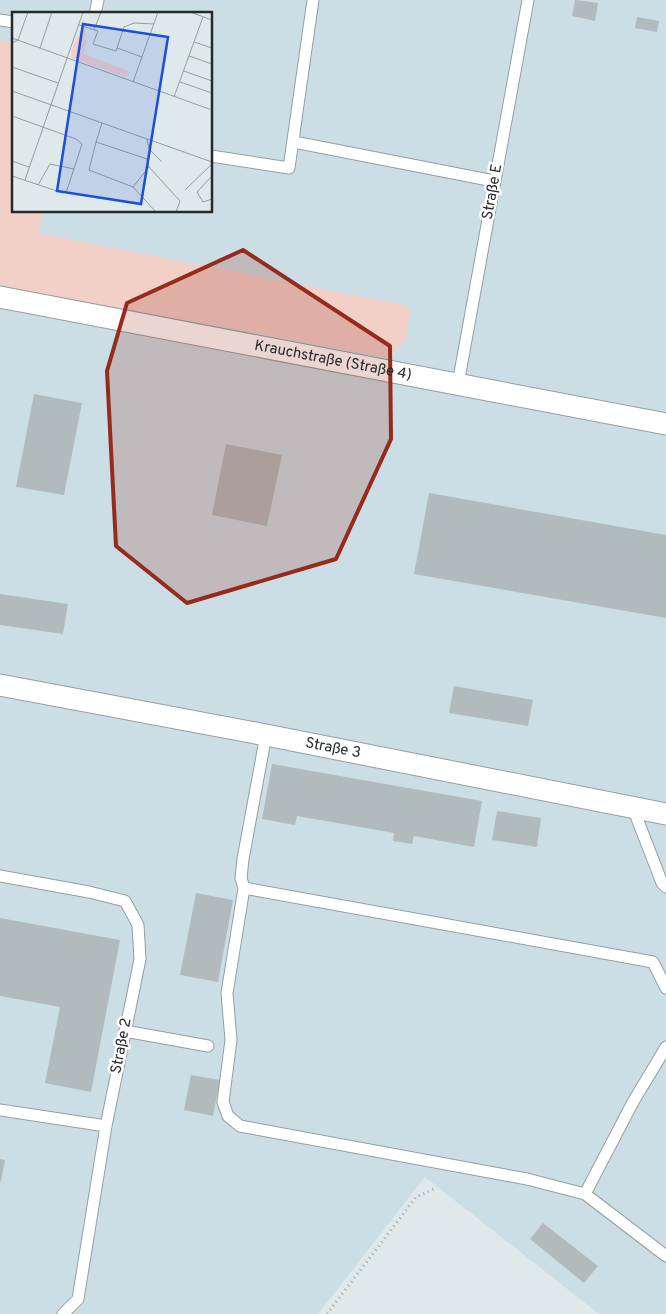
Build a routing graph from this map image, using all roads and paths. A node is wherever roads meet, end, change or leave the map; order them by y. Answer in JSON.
{"nodes":[{"id":1,"x":313,"y":0,"type":"edge"},
{"id":2,"x":528,"y":0,"type":"edge"},
{"id":3,"x":294,"y":142,"type":"junction"},
{"id":4,"x":212,"y":156,"type":"edge"},
{"id":5,"x":494,"y":181,"type":"junction"},
{"id":6,"x":0,"y":296,"type":"edge"},
{"id":7,"x":458,"y":384,"type":"junction"},
{"id":8,"x":666,"y":424,"type":"edge"},
{"id":9,"x":0,"y":685,"type":"edge"},
{"id":10,"x":266,"y":735,"type":"junction"},
{"id":11,"x":633,"y":808,"type":"junction"},
{"id":12,"x":666,"y":814,"type":"edge"},
{"id":13,"x":0,"y":876,"type":"edge"},
{"id":14,"x":666,"y":887,"type":"edge"},
{"id":15,"x":244,"y":888,"type":"junction"},
{"id":16,"x":666,"y":988,"type":"edge"},
{"id":17,"x":125,"y":1031,"type":"junction"},
{"id":18,"x":208,"y":1046,"type":"dead end"},
{"id":19,"x":666,"y":1047,"type":"edge"},
{"id":20,"x":0,"y":1110,"type":"edge"},
{"id":21,"x":106,"y":1126,"type":"junction"},
{"id":22,"x":436,"y":1188,"type":"dead end"},
{"id":23,"x":585,"y":1194,"type":"junction"},
{"id":24,"x":666,"y":1256,"type":"edge"},
{"id":25,"x":63,"y":1314,"type":"edge"},
{"id":26,"x":327,"y":1314,"type":"edge"}],
"edges":[{"from":1,"to":3,"type":"lane"},
{"from":2,"to":5,"type":"lane","name":"Straße E"},
{"from":3,"to":4,"type":"lane"},
{"from":3,"to":5,"type":"lane"},
{"from":5,"to":7,"type":"lane","name":"Straße E"},
{"from":6,"to":7,"type":"street","name":"Krauchstraße (Straße 4)"},
{"from":7,"to":8,"type":"street","name":"Krauchstraße (Straße 4)"},
{"from":9,"to":10,"type":"street","name":"Straße 3"},
{"from":10,"to":11,"type":"street","name":"Straße 3"},
{"from":10,"to":15,"type":"lane"},
{"from":11,"to":12,"type":"street","name":"Straße 3"},
{"from":11,"to":14,"type":"lane"},
{"from":13,"to":17,"type":"lane","name":"Straße 2"},
{"from":15,"to":16,"type":"lane"},
{"from":15,"to":23,"type":"lane"},
{"from":17,"to":18,"type":"lane"},
{"from":17,"to":21,"type":"lane","name":"Straße 2"},
{"from":19,"to":23,"type":"lane"},
{"from":20,"to":21,"type":"lane"},
{"from":21,"to":25,"type":"lane","name":"Straße 2"},
{"from":22,"to":26,"type":"path"},
{"from":23,"to":24,"type":"lane"}]}
